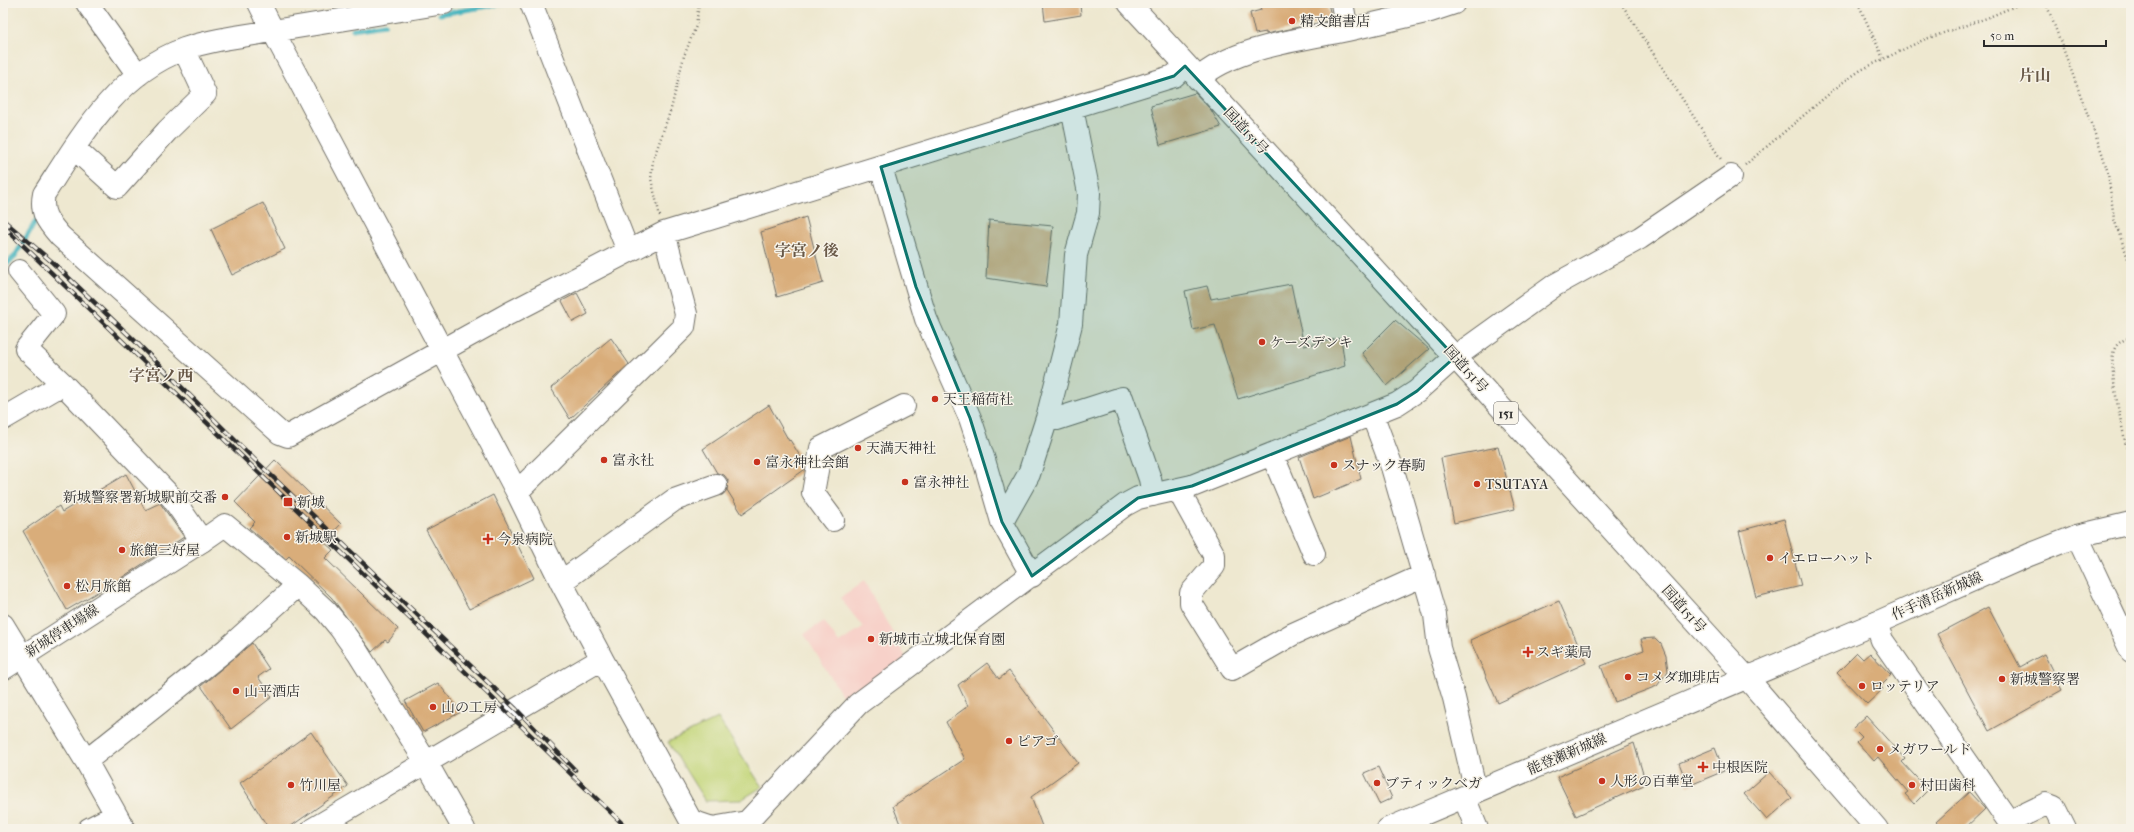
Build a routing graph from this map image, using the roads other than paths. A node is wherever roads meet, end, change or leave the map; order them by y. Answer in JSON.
{"nodes":[{"id":1,"x":87,"y":3,"type":"edge"},
{"id":2,"x":259,"y":3,"type":"edge"},
{"id":3,"x":444,"y":3,"type":"edge"},
{"id":4,"x":531,"y":3,"type":"edge"},
{"id":5,"x":1129,"y":3,"type":"edge"},
{"id":6,"x":1342,"y":3,"type":"edge"},
{"id":7,"x":1454,"y":3,"type":"edge"},
{"id":8,"x":1347,"y":30,"type":"junction"},
{"id":9,"x":277,"y":37,"type":"junction"},
{"id":10,"x":187,"y":57,"type":"junction"},
{"id":11,"x":1191,"y":73,"type":"junction"},
{"id":12,"x":138,"y":75,"type":"junction"},
{"id":13,"x":1072,"y":108,"type":"junction"},
{"id":14,"x":79,"y":152,"type":"junction"},
{"id":15,"x":881,"y":167,"type":"junction"},
{"id":16,"x":1732,"y":176,"type":"road end"},
{"id":17,"x":664,"y":233,"type":"junction"},
{"id":18,"x":628,"y":251,"type":"junction"},
{"id":19,"x":19,"y":271,"type":"dead end"},
{"id":20,"x":441,"y":351,"type":"junction"},
{"id":21,"x":1455,"y":357,"type":"junction"},
{"id":22,"x":63,"y":384,"type":"junction"},
{"id":23,"x":904,"y":406,"type":"dead end"},
{"id":24,"x":1372,"y":414,"type":"junction"},
{"id":25,"x":1047,"y":418,"type":"junction"},
{"id":26,"x":3,"y":419,"type":"edge"},
{"id":27,"x":1272,"y":454,"type":"junction"},
{"id":28,"x":716,"y":485,"type":"dead end"},
{"id":29,"x":1180,"y":489,"type":"junction"},
{"id":30,"x":517,"y":492,"type":"junction"},
{"id":31,"x":1153,"y":495,"type":"junction"},
{"id":32,"x":833,"y":520,"type":"dead end"},
{"id":33,"x":1002,"y":522,"type":"junction"},
{"id":34,"x":2131,"y":523,"type":"edge"},
{"id":35,"x":2077,"y":536,"type":"junction"},
{"id":36,"x":202,"y":541,"type":"junction"},
{"id":37,"x":1314,"y":554,"type":"dead end"},
{"id":38,"x":1424,"y":575,"type":"junction"},
{"id":39,"x":1032,"y":576,"type":"junction"},
{"id":40,"x":561,"y":582,"type":"junction"},
{"id":41,"x":298,"y":585,"type":"junction"},
{"id":42,"x":1876,"y":623,"type":"junction"},
{"id":43,"x":3,"y":625,"type":"edge"},
{"id":44,"x":2131,"y":651,"type":"edge"},
{"id":45,"x":22,"y":657,"type":"junction"},
{"id":46,"x":602,"y":659,"type":"junction"},
{"id":47,"x":3,"y":669,"type":"edge"},
{"id":48,"x":1746,"y":677,"type":"junction"},
{"id":49,"x":86,"y":762,"type":"junction"},
{"id":50,"x":426,"y":762,"type":"junction"},
{"id":51,"x":1470,"y":795,"type":"junction"},
{"id":52,"x":120,"y":822,"type":"edge"},
{"id":53,"x":749,"y":826,"type":"edge"},
{"id":54,"x":90,"y":829,"type":"edge"},
{"id":55,"x":313,"y":829,"type":"edge"},
{"id":56,"x":464,"y":829,"type":"edge"},
{"id":57,"x":712,"y":829,"type":"edge"},
{"id":58,"x":1388,"y":829,"type":"edge"},
{"id":59,"x":1477,"y":829,"type":"edge"},
{"id":60,"x":1877,"y":829,"type":"edge"},
{"id":61,"x":2065,"y":829,"type":"edge"}],
"edges":[{"from":1,"to":12,"type":"main road"},
{"from":2,"to":9,"type":"main road"},
{"from":3,"to":9,"type":"main road"},
{"from":4,"to":18,"type":"main road"},
{"from":5,"to":11,"type":"main road","name":"国道151号","number":"151"},
{"from":6,"to":8,"type":"main road"},
{"from":7,"to":8,"type":"main road"},
{"from":8,"to":11,"type":"main road"},
{"from":9,"to":10,"type":"main road"},
{"from":9,"to":20,"type":"main road"},
{"from":10,"to":12,"type":"main road"},
{"from":10,"to":14,"type":"main road"},
{"from":11,"to":13,"type":"main road"},
{"from":11,"to":21,"type":"main road","name":"国道151号","number":"151"},
{"from":12,"to":14,"type":"main road"},
{"from":13,"to":15,"type":"main road"},
{"from":13,"to":25,"type":"main road"},
{"from":14,"to":20,"type":"main road"},
{"from":15,"to":17,"type":"main road"},
{"from":15,"to":33,"type":"main road"},
{"from":16,"to":21,"type":"main road"},
{"from":17,"to":18,"type":"main road"},
{"from":17,"to":30,"type":"main road"},
{"from":18,"to":20,"type":"main road"},
{"from":19,"to":22,"type":"main road"},
{"from":20,"to":30,"type":"main road"},
{"from":21,"to":24,"type":"main road"},
{"from":21,"to":48,"type":"main road","name":"国道151号","number":"151"},
{"from":22,"to":26,"type":"main road"},
{"from":22,"to":36,"type":"main road"},
{"from":23,"to":32,"type":"main road"},
{"from":24,"to":27,"type":"main road"},
{"from":24,"to":38,"type":"main road"},
{"from":25,"to":31,"type":"main road"},
{"from":25,"to":33,"type":"main road"},
{"from":27,"to":29,"type":"main road"},
{"from":27,"to":37,"type":"main road"},
{"from":28,"to":40,"type":"main road"},
{"from":29,"to":31,"type":"main road"},
{"from":29,"to":38,"type":"main road"},
{"from":30,"to":40,"type":"main road"},
{"from":31,"to":39,"type":"main road"},
{"from":33,"to":39,"type":"main road"},
{"from":34,"to":35,"type":"main road","name":"作手清岳新城線"},
{"from":35,"to":42,"type":"main road","name":"作手清岳新城線"},
{"from":35,"to":44,"type":"main road"},
{"from":36,"to":41,"type":"main road","name":"新城停車場線"},
{"from":36,"to":45,"type":"main road","name":"新城停車場線"},
{"from":38,"to":51,"type":"main road"},
{"from":39,"to":53,"type":"main road"},
{"from":40,"to":46,"type":"main road"},
{"from":41,"to":49,"type":"main road"},
{"from":41,"to":50,"type":"main road"},
{"from":42,"to":48,"type":"main road","name":"作手清岳新城線"},
{"from":42,"to":61,"type":"main road"},
{"from":43,"to":45,"type":"main road"},
{"from":45,"to":47,"type":"main road","name":"新城停車場線"},
{"from":45,"to":49,"type":"main road"},
{"from":46,"to":50,"type":"main road"},
{"from":46,"to":57,"type":"main road"},
{"from":48,"to":51,"type":"main road","name":"能登瀬新城線"},
{"from":48,"to":60,"type":"main road","name":"国道151号","number":"151"},
{"from":49,"to":52,"type":"main road"},
{"from":50,"to":55,"type":"main road"},
{"from":50,"to":56,"type":"main road"},
{"from":51,"to":58,"type":"main road","name":"能登瀬新城線"},
{"from":51,"to":59,"type":"main road"},
{"from":52,"to":54,"type":"main road"},
{"from":53,"to":57,"type":"main road"}]}
